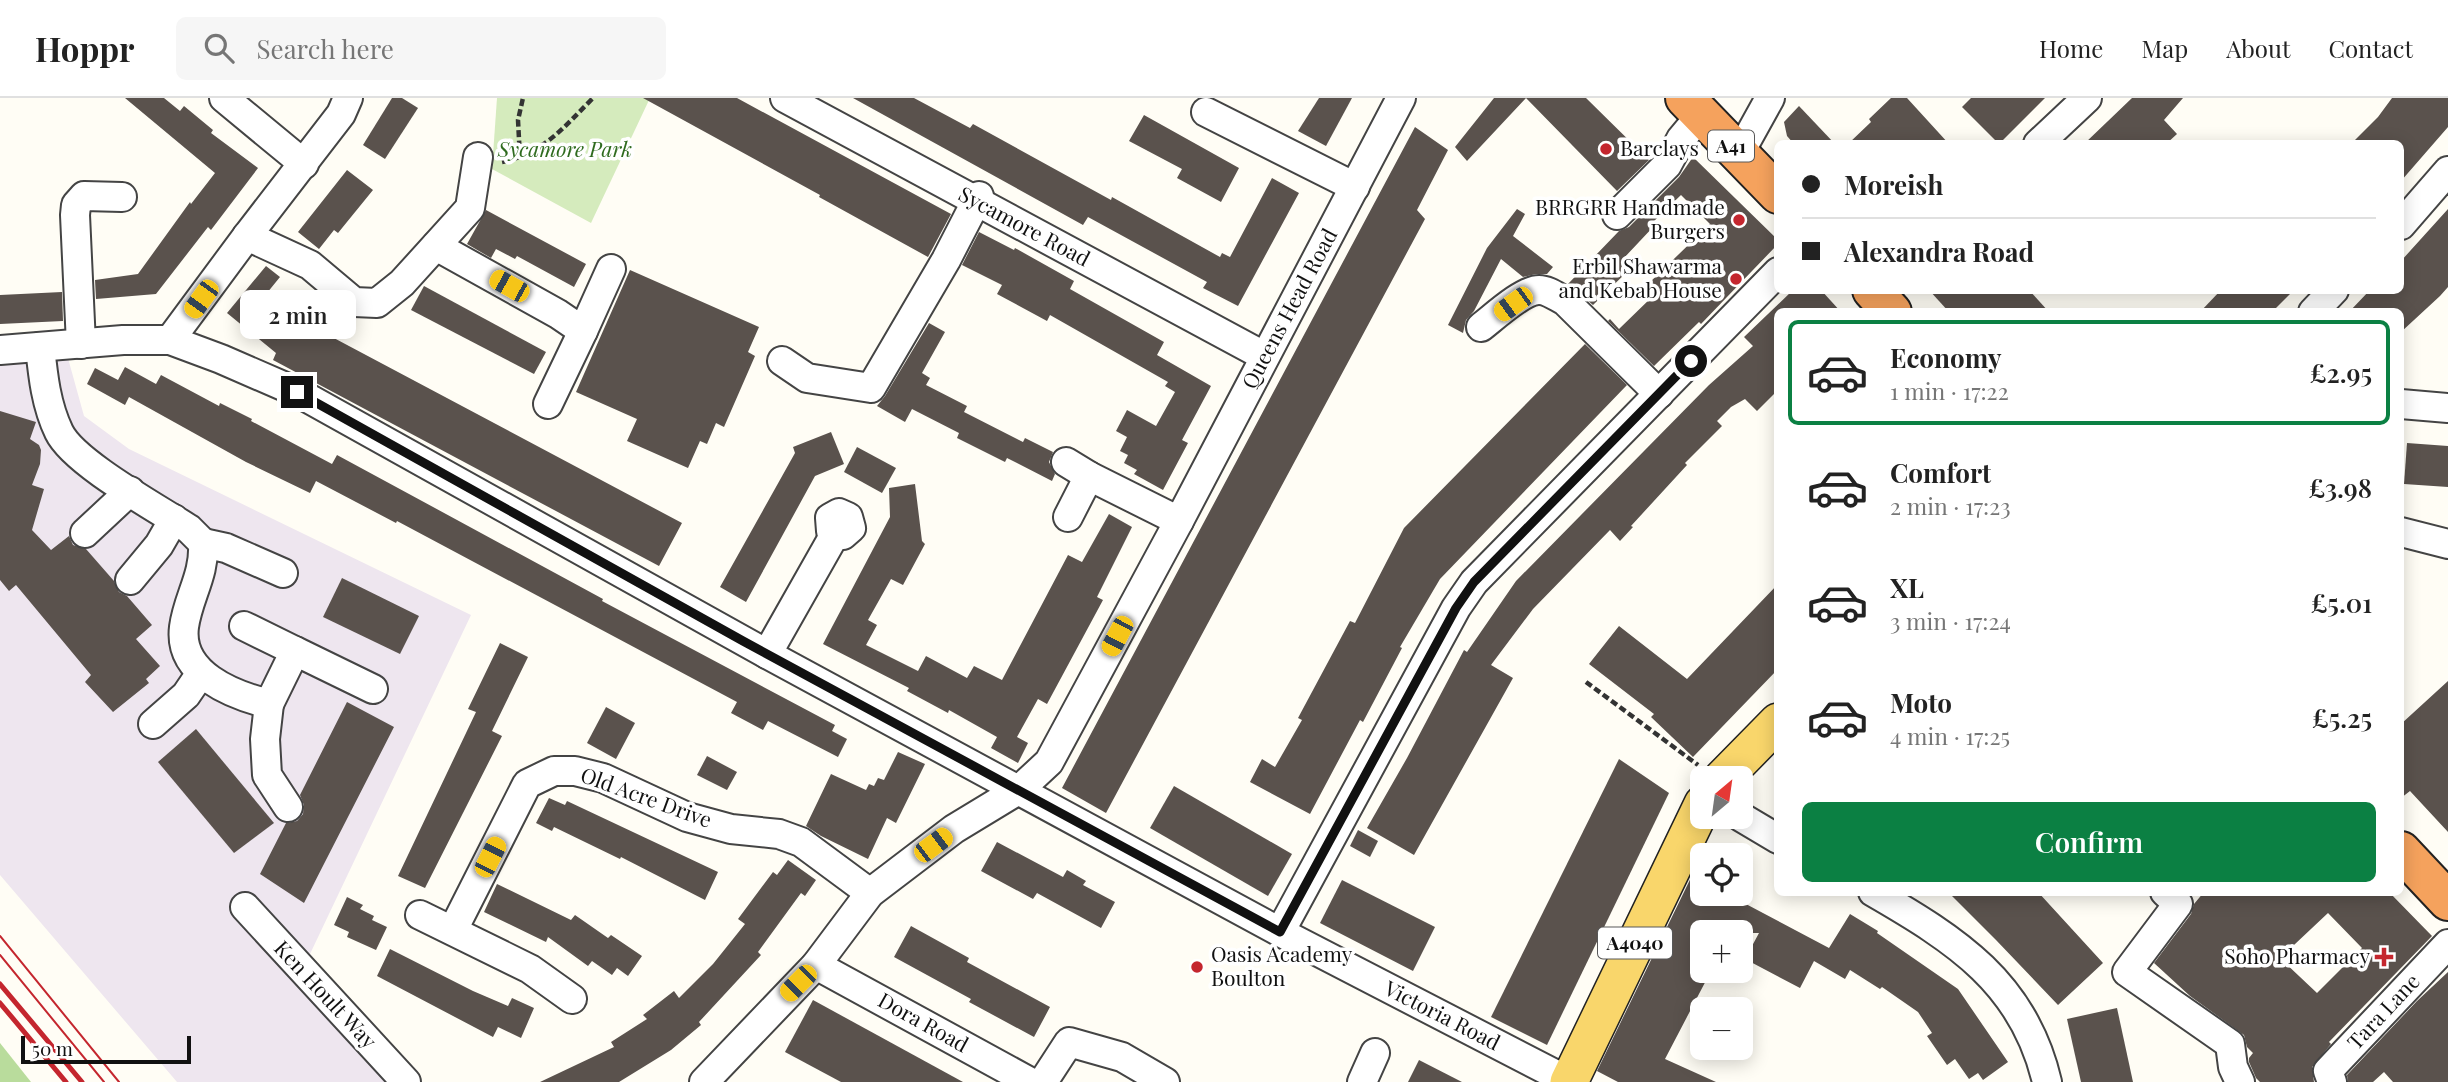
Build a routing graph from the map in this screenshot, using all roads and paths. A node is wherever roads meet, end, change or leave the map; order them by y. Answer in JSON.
{"nodes":[{"id":1,"x":224,"y":98,"type":"edge"},
{"id":2,"x":348,"y":98,"type":"edge"},
{"id":3,"x":523,"y":98,"type":"edge"},
{"id":4,"x":593,"y":98,"type":"edge"},
{"id":5,"x":785,"y":98,"type":"edge"},
{"id":6,"x":1401,"y":98,"type":"edge"},
{"id":7,"x":1770,"y":98,"type":"edge"},
{"id":8,"x":2087,"y":98,"type":"edge"},
{"id":9,"x":1693,"y":106,"type":"edge"},
{"id":10,"x":1206,"y":112,"type":"dead end"},
{"id":11,"x":2042,"y":140,"type":"edge"},
{"id":12,"x":1739,"y":154,"type":"junction"},
{"id":13,"x":520,"y":158,"type":"junction"},
{"id":14,"x":477,"y":162,"type":"joint"},
{"id":15,"x":304,"y":164,"type":"junction"},
{"id":16,"x":2448,"y":171,"type":"edge"},
{"id":17,"x":1355,"y":187,"type":"junction"},
{"id":18,"x":1774,"y":190,"type":"edge"},
{"id":19,"x":122,"y":197,"type":"dead end"},
{"id":20,"x":978,"y":199,"type":"junction"},
{"id":21,"x":1617,"y":215,"type":"dead end"},
{"id":22,"x":2404,"y":222,"type":"edge"},
{"id":23,"x":247,"y":236,"type":"junction"},
{"id":24,"x":436,"y":246,"type":"junction"},
{"id":25,"x":611,"y":269,"type":"dead end"},
{"id":26,"x":1774,"y":276,"type":"edge"},
{"id":27,"x":2330,"y":294,"type":"edge"},
{"id":28,"x":2317,"y":308,"type":"edge"},
{"id":29,"x":1481,"y":327,"type":"dead end"},
{"id":30,"x":583,"y":331,"type":"junction"},
{"id":31,"x":170,"y":340,"type":"junction"},
{"id":32,"x":81,"y":344,"type":"junction"},
{"id":33,"x":40,"y":347,"type":"junction"},
{"id":34,"x":0,"y":350,"type":"edge"},
{"id":35,"x":1264,"y":356,"type":"junction"},
{"id":36,"x":782,"y":361,"type":"dead end"},
{"id":37,"x":1659,"y":394,"type":"junction"},
{"id":38,"x":548,"y":404,"type":"dead end"},
{"id":39,"x":2404,"y":404,"type":"edge"},
{"id":40,"x":2448,"y":408,"type":"edge"},
{"id":41,"x":130,"y":491,"type":"junction"},
{"id":42,"x":1068,"y":517,"type":"dead end"},
{"id":43,"x":174,"y":519,"type":"junction"},
{"id":44,"x":1179,"y":521,"type":"junction"},
{"id":45,"x":85,"y":533,"type":"dead end"},
{"id":46,"x":2404,"y":533,"type":"edge"},
{"id":47,"x":835,"y":534,"type":"dead end"},
{"id":48,"x":203,"y":543,"type":"junction"},
{"id":49,"x":2448,"y":544,"type":"edge"},
{"id":50,"x":283,"y":573,"type":"dead end"},
{"id":51,"x":130,"y":580,"type":"dead end"},
{"id":52,"x":244,"y":626,"type":"dead end"},
{"id":53,"x":295,"y":651,"type":"junction"},
{"id":54,"x":767,"y":654,"type":"junction"},
{"id":55,"x":201,"y":673,"type":"junction"},
{"id":56,"x":1586,"y":682,"type":"dead end"},
{"id":57,"x":373,"y":689,"type":"dead end"},
{"id":58,"x":269,"y":704,"type":"junction"},
{"id":59,"x":153,"y":724,"type":"dead end"},
{"id":60,"x":1774,"y":726,"type":"edge"},
{"id":61,"x":1731,"y":766,"type":"edge"},
{"id":62,"x":1690,"y":768,"type":"edge"},
{"id":63,"x":1020,"y":789,"type":"junction"},
{"id":64,"x":288,"y":807,"type":"dead end"},
{"id":65,"x":1754,"y":825,"type":"edge"},
{"id":66,"x":1690,"y":827,"type":"edge"},
{"id":67,"x":1774,"y":837,"type":"edge"},
{"id":68,"x":2404,"y":854,"type":"edge"},
{"id":69,"x":870,"y":893,"type":"junction"},
{"id":70,"x":1880,"y":896,"type":"edge"},
{"id":71,"x":2169,"y":896,"type":"edge"},
{"id":72,"x":2448,"y":901,"type":"edge"},
{"id":73,"x":245,"y":907,"type":"dead end"},
{"id":74,"x":420,"y":915,"type":"dead end"},
{"id":75,"x":453,"y":930,"type":"junction"},
{"id":76,"x":1280,"y":932,"type":"junction"},
{"id":77,"x":2448,"y":944,"type":"edge"},
{"id":78,"x":816,"y":965,"type":"junction"},
{"id":79,"x":572,"y":999,"type":"dead end"},
{"id":80,"x":1375,"y":1053,"type":"dead end"},
{"id":81,"x":406,"y":1082,"type":"edge"},
{"id":82,"x":704,"y":1082,"type":"edge"},
{"id":83,"x":1030,"y":1082,"type":"edge"},
{"id":84,"x":1043,"y":1082,"type":"edge"},
{"id":85,"x":1165,"y":1082,"type":"edge"},
{"id":86,"x":1362,"y":1082,"type":"edge"},
{"id":87,"x":1569,"y":1082,"type":"edge"},
{"id":88,"x":2047,"y":1082,"type":"edge"},
{"id":89,"x":2240,"y":1082,"type":"edge"},
{"id":90,"x":2332,"y":1082,"type":"edge"}],
"edges":[{"from":1,"to":15,"type":"street"},
{"from":2,"to":15,"type":"street"},
{"from":3,"to":13,"type":"path"},
{"from":4,"to":13,"type":"path"},
{"from":5,"to":20,"type":"street","name":"Sycamore Road"},
{"from":6,"to":17,"type":"street","name":"Queens Head Road"},
{"from":7,"to":12,"type":"street"},
{"from":8,"to":11,"type":"street"},
{"from":9,"to":12,"type":"highway","number":"A41"},
{"from":9,"to":21,"type":"street"},
{"from":10,"to":17,"type":"street"},
{"from":12,"to":18,"type":"highway","number":"A41"},
{"from":13,"to":14,"type":"path"},
{"from":14,"to":24,"type":"street"},
{"from":15,"to":23,"type":"street"},
{"from":16,"to":22,"type":"street"},
{"from":17,"to":35,"type":"street","name":"Queens Head Road"},
{"from":19,"to":32,"type":"street"},
{"from":20,"to":35,"type":"street","name":"Sycamore Road"},
{"from":20,"to":36,"type":"street"},
{"from":23,"to":24,"type":"street"},
{"from":23,"to":31,"type":"street"},
{"from":24,"to":30,"type":"street"},
{"from":25,"to":30,"type":"street"},
{"from":26,"to":37,"type":"street"},
{"from":27,"to":28,"type":"street"},
{"from":29,"to":37,"type":"street"},
{"from":30,"to":38,"type":"street"},
{"from":31,"to":32,"type":"street"},
{"from":31,"to":54,"type":"street","name":"Victoria Road"},
{"from":32,"to":33,"type":"street"},
{"from":33,"to":34,"type":"street"},
{"from":33,"to":41,"type":"street"},
{"from":35,"to":44,"type":"street","name":"Queens Head Road"},
{"from":37,"to":76,"type":"street"},
{"from":39,"to":40,"type":"street"},
{"from":41,"to":43,"type":"street"},
{"from":41,"to":45,"type":"street"},
{"from":42,"to":44,"type":"street"},
{"from":43,"to":48,"type":"street"},
{"from":43,"to":51,"type":"street"},
{"from":44,"to":63,"type":"street","name":"Queens Head Road"},
{"from":46,"to":49,"type":"street"},
{"from":47,"to":54,"type":"street"},
{"from":48,"to":50,"type":"street"},
{"from":48,"to":55,"type":"street"},
{"from":52,"to":53,"type":"street"},
{"from":53,"to":57,"type":"street"},
{"from":53,"to":58,"type":"street"},
{"from":54,"to":63,"type":"street","name":"Victoria Road"},
{"from":55,"to":58,"type":"street"},
{"from":55,"to":59,"type":"street"},
{"from":56,"to":62,"type":"path"},
{"from":58,"to":64,"type":"street"},
{"from":60,"to":61,"type":"main road","number":"A4040"},
{"from":63,"to":69,"type":"street","name":"Queens Head Road"},
{"from":63,"to":76,"type":"street","name":"Victoria Road"},
{"from":65,"to":67,"type":"street"},
{"from":66,"to":87,"type":"main road","number":"A4040"},
{"from":68,"to":72,"type":"highway"},
{"from":69,"to":75,"type":"street","name":"Old Acre Drive"},
{"from":69,"to":78,"type":"street","name":"Queens Head Road"},
{"from":70,"to":88,"type":"street"},
{"from":71,"to":89,"type":"street"},
{"from":73,"to":81,"type":"street","name":"Ken Hoult Way"},
{"from":74,"to":75,"type":"street"},
{"from":75,"to":79,"type":"street"},
{"from":76,"to":87,"type":"street","name":"Victoria Road"},
{"from":77,"to":90,"type":"street","name":"Tara Lane"},
{"from":78,"to":82,"type":"street","name":"Queens Head Road"},
{"from":78,"to":83,"type":"street","name":"Dora Road"},
{"from":80,"to":86,"type":"street"},
{"from":84,"to":85,"type":"street"}]}
